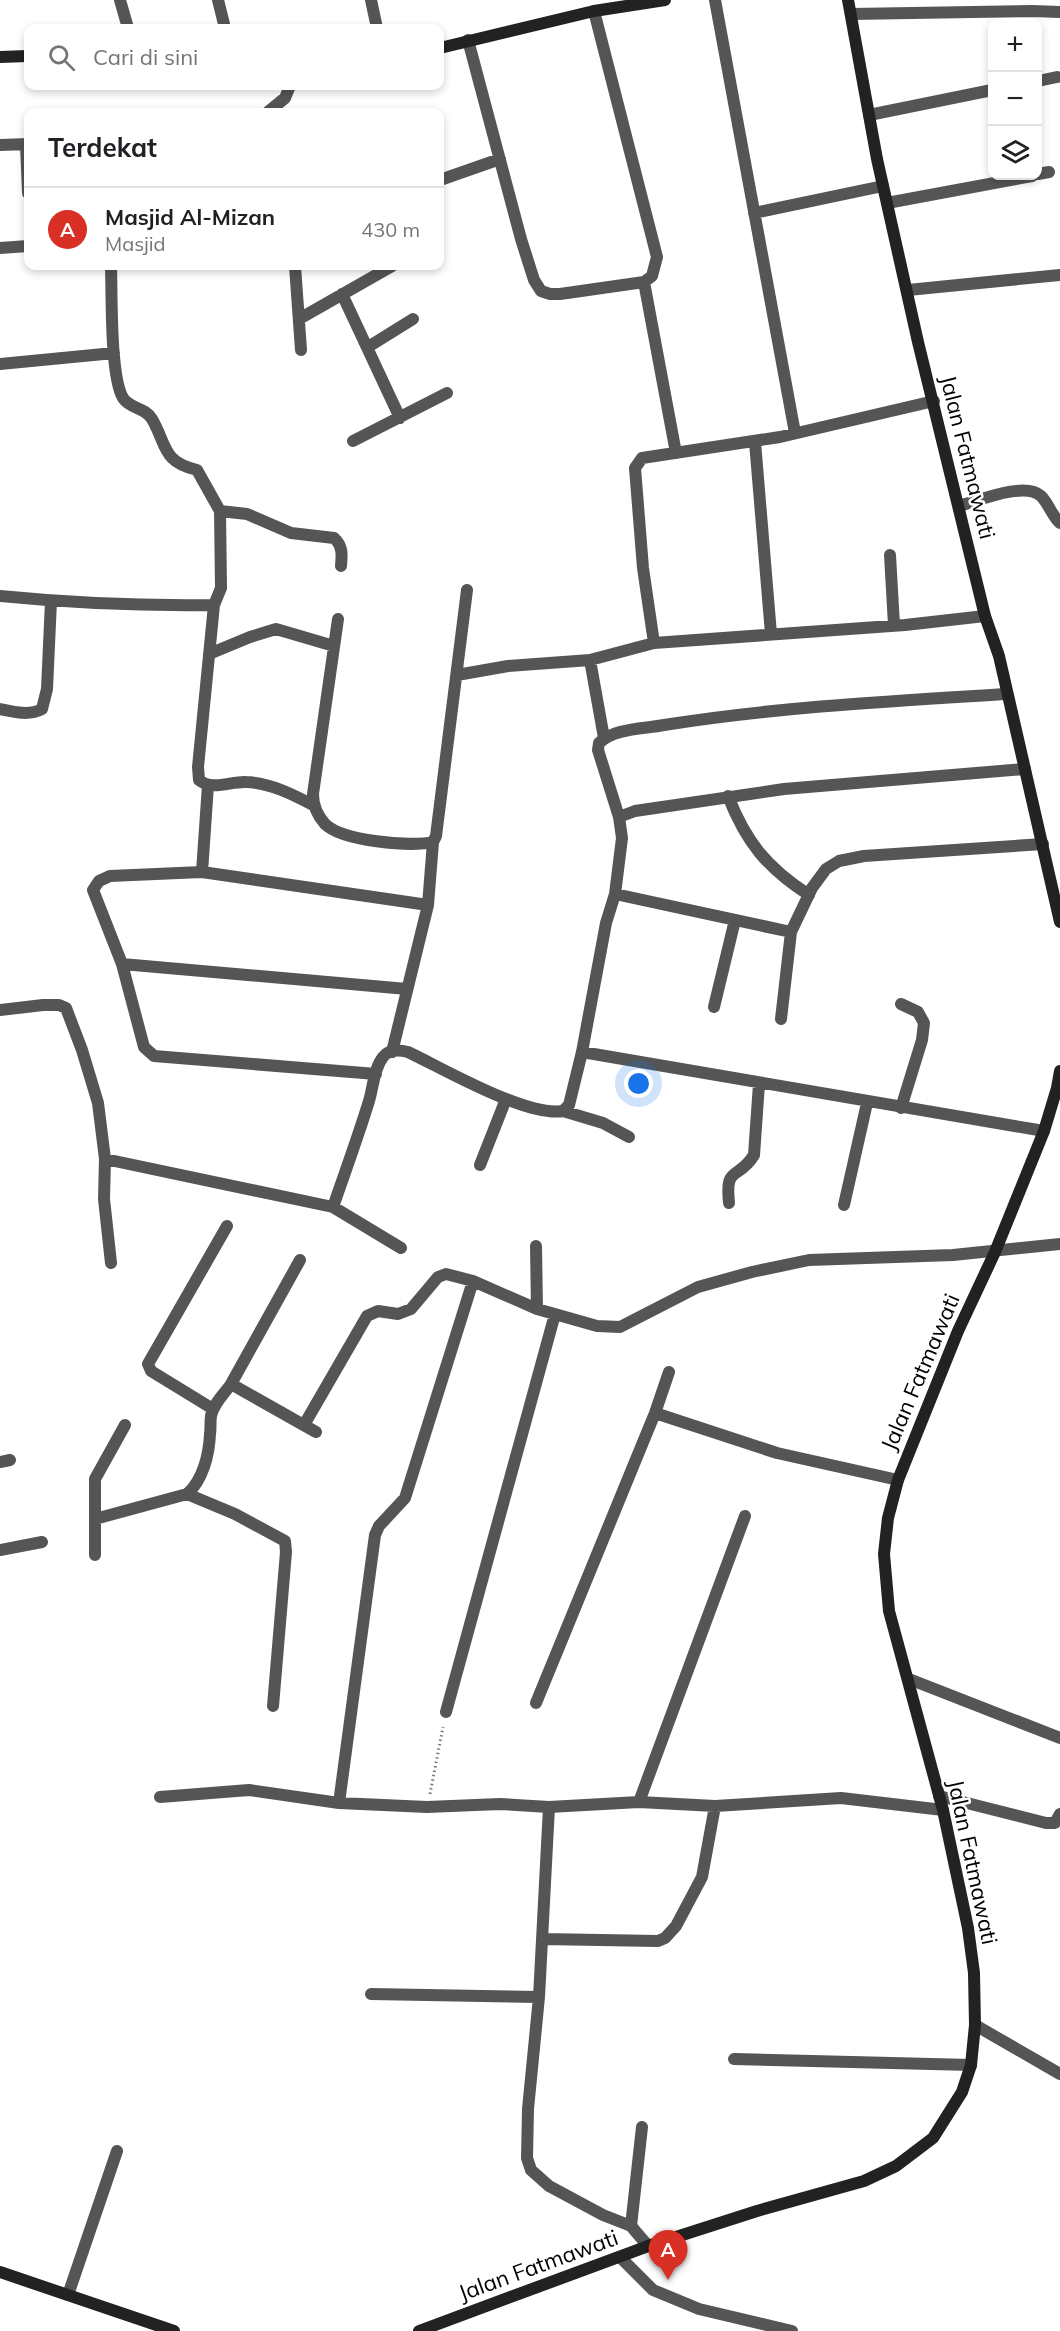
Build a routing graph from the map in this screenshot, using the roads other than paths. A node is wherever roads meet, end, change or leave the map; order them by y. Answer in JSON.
{"nodes":[{"id":1,"x":120,"y":0,"type":"edge"},
{"id":2,"x":218,"y":0,"type":"edge"},
{"id":3,"x":371,"y":0,"type":"edge"},
{"id":4,"x":665,"y":0,"type":"edge"},
{"id":5,"x":715,"y":0,"type":"edge"},
{"id":6,"x":848,"y":0,"type":"edge"},
{"id":7,"x":594,"y":11,"type":"junction"},
{"id":8,"x":1060,"y":12,"type":"edge"},
{"id":9,"x":851,"y":14,"type":"junction"},
{"id":10,"x":127,"y":24,"type":"edge"},
{"id":11,"x":224,"y":24,"type":"edge"},
{"id":12,"x":376,"y":24,"type":"edge"},
{"id":13,"x":468,"y":40,"type":"junction"},
{"id":14,"x":444,"y":47,"type":"edge"},
{"id":15,"x":24,"y":56,"type":"edge"},
{"id":16,"x":0,"y":57,"type":"edge"},
{"id":17,"x":1057,"y":77,"type":"dead end"},
{"id":18,"x":1042,"y":80,"type":"edge"},
{"id":19,"x":288,"y":90,"type":"edge"},
{"id":20,"x":988,"y":91,"type":"edge"},
{"id":21,"x":285,"y":98,"type":"junction"},
{"id":22,"x":273,"y":108,"type":"edge"},
{"id":23,"x":286,"y":108,"type":"edge"},
{"id":24,"x":869,"y":115,"type":"junction"},
{"id":25,"x":24,"y":144,"type":"edge"},
{"id":26,"x":0,"y":145,"type":"edge"},
{"id":27,"x":500,"y":159,"type":"junction"},
{"id":28,"x":444,"y":179,"type":"edge"},
{"id":29,"x":1011,"y":180,"type":"edge"},
{"id":30,"x":883,"y":186,"type":"junction"},
{"id":31,"x":887,"y":203,"type":"junction"},
{"id":32,"x":754,"y":213,"type":"junction"},
{"id":33,"x":24,"y":246,"type":"edge"},
{"id":34,"x":0,"y":248,"type":"edge"},
{"id":35,"x":111,"y":270,"type":"edge"},
{"id":36,"x":295,"y":270,"type":"edge"},
{"id":37,"x":385,"y":270,"type":"edge"},
{"id":38,"x":1060,"y":275,"type":"edge"},
{"id":39,"x":644,"y":282,"type":"junction"},
{"id":40,"x":908,"y":291,"type":"junction"},
{"id":41,"x":342,"y":294,"type":"junction"},
{"id":42,"x":299,"y":319,"type":"junction"},
{"id":43,"x":413,"y":319,"type":"dead end"},
{"id":44,"x":368,"y":347,"type":"junction"},
{"id":45,"x":301,"y":350,"type":"dead end"},
{"id":46,"x":114,"y":353,"type":"junction"},
{"id":47,"x":0,"y":364,"type":"edge"},
{"id":48,"x":447,"y":393,"type":"dead end"},
{"id":49,"x":933,"y":401,"type":"junction"},
{"id":50,"x":400,"y":418,"type":"junction"},
{"id":51,"x":795,"y":434,"type":"junction"},
{"id":52,"x":353,"y":441,"type":"dead end"},
{"id":53,"x":755,"y":442,"type":"junction"},
{"id":54,"x":676,"y":453,"type":"junction"},
{"id":55,"x":959,"y":506,"type":"junction"},
{"id":56,"x":220,"y":511,"type":"junction"},
{"id":57,"x":1060,"y":523,"type":"edge"},
{"id":58,"x":890,"y":555,"type":"dead end"},
{"id":59,"x":341,"y":566,"type":"dead end"},
{"id":60,"x":467,"y":590,"type":"dead end"},
{"id":61,"x":0,"y":596,"type":"edge"},
{"id":62,"x":51,"y":601,"type":"junction"},
{"id":63,"x":214,"y":604,"type":"junction"},
{"id":64,"x":985,"y":616,"type":"junction"},
{"id":65,"x":338,"y":619,"type":"dead end"},
{"id":66,"x":894,"y":625,"type":"junction"},
{"id":67,"x":771,"y":634,"type":"junction"},
{"id":68,"x":654,"y":643,"type":"junction"},
{"id":69,"x":334,"y":646,"type":"junction"},
{"id":70,"x":209,"y":654,"type":"junction"},
{"id":71,"x":590,"y":660,"type":"junction"},
{"id":72,"x":457,"y":675,"type":"junction"},
{"id":73,"x":1006,"y":694,"type":"junction"},
{"id":74,"x":0,"y":709,"type":"edge"},
{"id":75,"x":604,"y":738,"type":"junction"},
{"id":76,"x":1025,"y":769,"type":"junction"},
{"id":77,"x":208,"y":785,"type":"junction"},
{"id":78,"x":728,"y":796,"type":"junction"},
{"id":79,"x":313,"y":805,"type":"junction"},
{"id":80,"x":619,"y":817,"type":"junction"},
{"id":81,"x":433,"y":842,"type":"junction"},
{"id":82,"x":1043,"y":844,"type":"junction"},
{"id":83,"x":202,"y":872,"type":"junction"},
{"id":84,"x":615,"y":894,"type":"junction"},
{"id":85,"x":809,"y":894,"type":"junction"},
{"id":86,"x":428,"y":905,"type":"junction"},
{"id":87,"x":735,"y":920,"type":"junction"},
{"id":88,"x":1060,"y":922,"type":"edge"},
{"id":89,"x":791,"y":932,"type":"junction"},
{"id":90,"x":122,"y":964,"type":"junction"},
{"id":91,"x":407,"y":989,"type":"junction"},
{"id":92,"x":901,"y":1004,"type":"dead end"},
{"id":93,"x":714,"y":1007,"type":"dead end"},
{"id":94,"x":0,"y":1010,"type":"edge"},
{"id":95,"x":781,"y":1019,"type":"dead end"},
{"id":96,"x":392,"y":1052,"type":"junction"},
{"id":97,"x":582,"y":1053,"type":"junction"},
{"id":98,"x":1060,"y":1071,"type":"edge"},
{"id":99,"x":376,"y":1074,"type":"junction"},
{"id":100,"x":759,"y":1084,"type":"junction"},
{"id":101,"x":506,"y":1099,"type":"junction"},
{"id":102,"x":867,"y":1103,"type":"junction"},
{"id":103,"x":901,"y":1108,"type":"junction"},
{"id":104,"x":563,"y":1111,"type":"junction"},
{"id":105,"x":1044,"y":1131,"type":"junction"},
{"id":106,"x":629,"y":1137,"type":"dead end"},
{"id":107,"x":105,"y":1158,"type":"junction"},
{"id":108,"x":480,"y":1165,"type":"dead end"},
{"id":109,"x":729,"y":1203,"type":"dead end"},
{"id":110,"x":844,"y":1205,"type":"dead end"},
{"id":111,"x":333,"y":1207,"type":"junction"},
{"id":112,"x":227,"y":1226,"type":"dead end"},
{"id":113,"x":1060,"y":1244,"type":"edge"},
{"id":114,"x":536,"y":1246,"type":"dead end"},
{"id":115,"x":401,"y":1248,"type":"dead end"},
{"id":116,"x":995,"y":1252,"type":"junction"},
{"id":117,"x":300,"y":1260,"type":"dead end"},
{"id":118,"x":111,"y":1263,"type":"dead end"},
{"id":119,"x":473,"y":1281,"type":"junction"},
{"id":120,"x":537,"y":1308,"type":"junction"},
{"id":121,"x":555,"y":1314,"type":"junction"},
{"id":122,"x":669,"y":1372,"type":"dead end"},
{"id":123,"x":231,"y":1384,"type":"junction"},
{"id":124,"x":213,"y":1409,"type":"junction"},
{"id":125,"x":655,"y":1413,"type":"junction"},
{"id":126,"x":125,"y":1425,"type":"dead end"},
{"id":127,"x":304,"y":1425,"type":"junction"},
{"id":128,"x":316,"y":1432,"type":"dead end"},
{"id":129,"x":898,"y":1480,"type":"junction"},
{"id":130,"x":187,"y":1494,"type":"junction"},
{"id":131,"x":745,"y":1516,"type":"dead end"},
{"id":132,"x":95,"y":1519,"type":"junction"},
{"id":133,"x":42,"y":1542,"type":"dead end"},
{"id":134,"x":0,"y":1550,"type":"edge"},
{"id":135,"x":95,"y":1555,"type":"dead end"},
{"id":136,"x":909,"y":1679,"type":"junction"},
{"id":137,"x":536,"y":1703,"type":"dead end"},
{"id":138,"x":273,"y":1706,"type":"dead end"},
{"id":139,"x":446,"y":1712,"type":"road end"},
{"id":140,"x":1060,"y":1738,"type":"edge"},
{"id":141,"x":939,"y":1796,"type":"junction"},
{"id":142,"x":160,"y":1797,"type":"dead end"},
{"id":143,"x":639,"y":1802,"type":"junction"},
{"id":144,"x":339,"y":1803,"type":"junction"},
{"id":145,"x":715,"y":1806,"type":"junction"},
{"id":146,"x":549,"y":1807,"type":"junction"},
{"id":147,"x":943,"y":1810,"type":"junction"},
{"id":148,"x":1060,"y":1814,"type":"edge"},
{"id":149,"x":542,"y":1939,"type":"junction"},
{"id":150,"x":371,"y":1994,"type":"dead end"},
{"id":151,"x":539,"y":1997,"type":"junction"},
{"id":152,"x":975,"y":2025,"type":"junction"},
{"id":153,"x":734,"y":2059,"type":"dead end"},
{"id":154,"x":971,"y":2065,"type":"junction"},
{"id":155,"x":1060,"y":2074,"type":"edge"},
{"id":156,"x":642,"y":2127,"type":"dead end"},
{"id":157,"x":117,"y":2151,"type":"dead end"},
{"id":158,"x":631,"y":2226,"type":"junction"},
{"id":159,"x":648,"y":2246,"type":"junction"},
{"id":160,"x":620,"y":2257,"type":"junction"},
{"id":161,"x":0,"y":2272,"type":"edge"},
{"id":162,"x":68,"y":2295,"type":"junction"},
{"id":163,"x":174,"y":2331,"type":"edge"},
{"id":164,"x":419,"y":2331,"type":"edge"},
{"id":165,"x":792,"y":2331,"type":"edge"}],
"edges":[{"from":1,"to":10,"type":"street"},
{"from":2,"to":11,"type":"street"},
{"from":3,"to":12,"type":"street"},
{"from":4,"to":7,"type":"street"},
{"from":5,"to":32,"type":"street"},
{"from":6,"to":9,"type":"street","name":"Jalan Fatmawati"},
{"from":7,"to":13,"type":"street"},
{"from":7,"to":39,"type":"street"},
{"from":8,"to":9,"type":"street"},
{"from":9,"to":24,"type":"street","name":"Jalan Fatmawati"},
{"from":13,"to":14,"type":"street"},
{"from":13,"to":27,"type":"street"},
{"from":15,"to":16,"type":"street"},
{"from":17,"to":18,"type":"street"},
{"from":19,"to":21,"type":"street"},
{"from":20,"to":24,"type":"street"},
{"from":21,"to":22,"type":"street"},
{"from":21,"to":23,"type":"street"},
{"from":24,"to":30,"type":"street","name":"Jalan Fatmawati"},
{"from":25,"to":26,"type":"street"},
{"from":27,"to":28,"type":"street"},
{"from":27,"to":39,"type":"street"},
{"from":29,"to":31,"type":"street"},
{"from":30,"to":31,"type":"street","name":"Jalan Fatmawati"},
{"from":30,"to":32,"type":"street"},
{"from":31,"to":40,"type":"street","name":"Jalan Fatmawati"},
{"from":32,"to":51,"type":"street"},
{"from":33,"to":34,"type":"street"},
{"from":35,"to":46,"type":"street"},
{"from":36,"to":42,"type":"street"},
{"from":37,"to":41,"type":"street"},
{"from":38,"to":40,"type":"street"},
{"from":39,"to":54,"type":"street"},
{"from":40,"to":49,"type":"street","name":"Jalan Fatmawati"},
{"from":41,"to":42,"type":"street"},
{"from":41,"to":44,"type":"street"},
{"from":42,"to":45,"type":"street"},
{"from":43,"to":44,"type":"street"},
{"from":44,"to":50,"type":"street"},
{"from":46,"to":47,"type":"street"},
{"from":46,"to":56,"type":"street"},
{"from":48,"to":50,"type":"street"},
{"from":49,"to":51,"type":"street"},
{"from":49,"to":55,"type":"street","name":"Jalan Fatmawati"},
{"from":50,"to":52,"type":"street"},
{"from":51,"to":53,"type":"street"},
{"from":53,"to":54,"type":"street"},
{"from":53,"to":67,"type":"street"},
{"from":54,"to":68,"type":"street"},
{"from":55,"to":57,"type":"street"},
{"from":55,"to":64,"type":"street","name":"Jalan Fatmawati"},
{"from":56,"to":59,"type":"street"},
{"from":56,"to":63,"type":"street"},
{"from":58,"to":66,"type":"street"},
{"from":60,"to":72,"type":"street"},
{"from":61,"to":62,"type":"street"},
{"from":62,"to":63,"type":"street"},
{"from":62,"to":74,"type":"street"},
{"from":63,"to":70,"type":"street"},
{"from":64,"to":66,"type":"street"},
{"from":64,"to":73,"type":"street","name":"Jalan Fatmawati"},
{"from":65,"to":69,"type":"street"},
{"from":66,"to":67,"type":"street"},
{"from":67,"to":68,"type":"street"},
{"from":68,"to":71,"type":"street"},
{"from":69,"to":70,"type":"street"},
{"from":69,"to":79,"type":"street"},
{"from":70,"to":77,"type":"street"},
{"from":71,"to":72,"type":"street"},
{"from":71,"to":75,"type":"street"},
{"from":72,"to":81,"type":"street"},
{"from":73,"to":75,"type":"street"},
{"from":73,"to":76,"type":"street","name":"Jalan Fatmawati"},
{"from":75,"to":80,"type":"street"},
{"from":76,"to":78,"type":"street"},
{"from":76,"to":82,"type":"street","name":"Jalan Fatmawati"},
{"from":77,"to":79,"type":"street"},
{"from":77,"to":83,"type":"street"},
{"from":78,"to":80,"type":"street"},
{"from":78,"to":85,"type":"street"},
{"from":79,"to":81,"type":"street"},
{"from":80,"to":84,"type":"street"},
{"from":81,"to":86,"type":"street"},
{"from":82,"to":85,"type":"street"},
{"from":82,"to":88,"type":"street","name":"Jalan Fatmawati"},
{"from":83,"to":86,"type":"street"},
{"from":83,"to":90,"type":"street"},
{"from":84,"to":87,"type":"street"},
{"from":84,"to":97,"type":"street"},
{"from":85,"to":89,"type":"street"},
{"from":86,"to":91,"type":"street"},
{"from":87,"to":89,"type":"street"},
{"from":87,"to":93,"type":"street"},
{"from":89,"to":95,"type":"street"},
{"from":90,"to":91,"type":"street"},
{"from":90,"to":99,"type":"street"},
{"from":91,"to":96,"type":"street"},
{"from":92,"to":103,"type":"street"},
{"from":94,"to":107,"type":"street"},
{"from":96,"to":99,"type":"street"},
{"from":96,"to":101,"type":"street"},
{"from":97,"to":100,"type":"street"},
{"from":97,"to":104,"type":"street"},
{"from":98,"to":105,"type":"street","name":"Jalan Fatmawati"},
{"from":99,"to":111,"type":"street"},
{"from":100,"to":102,"type":"street"},
{"from":100,"to":109,"type":"street"},
{"from":101,"to":104,"type":"street"},
{"from":101,"to":108,"type":"street"},
{"from":102,"to":103,"type":"street"},
{"from":102,"to":110,"type":"street"},
{"from":103,"to":105,"type":"street"},
{"from":104,"to":106,"type":"street"},
{"from":105,"to":116,"type":"street","name":"Jalan Fatmawati"},
{"from":107,"to":111,"type":"street"},
{"from":107,"to":118,"type":"street"},
{"from":111,"to":115,"type":"street"},
{"from":112,"to":124,"type":"street"},
{"from":113,"to":116,"type":"street"},
{"from":114,"to":120,"type":"street"},
{"from":116,"to":121,"type":"street"},
{"from":116,"to":129,"type":"street","name":"Jalan Fatmawati"},
{"from":117,"to":123,"type":"street"},
{"from":119,"to":120,"type":"street"},
{"from":119,"to":127,"type":"street"},
{"from":119,"to":144,"type":"street"},
{"from":120,"to":121,"type":"street"},
{"from":121,"to":139,"type":"street"},
{"from":122,"to":125,"type":"street"},
{"from":123,"to":124,"type":"street"},
{"from":123,"to":127,"type":"street"},
{"from":124,"to":130,"type":"street"},
{"from":125,"to":129,"type":"street"},
{"from":125,"to":137,"type":"street"},
{"from":126,"to":132,"type":"street"},
{"from":127,"to":128,"type":"street"},
{"from":129,"to":136,"type":"street","name":"Jalan Fatmawati"},
{"from":130,"to":132,"type":"street"},
{"from":130,"to":138,"type":"street"},
{"from":131,"to":143,"type":"street"},
{"from":132,"to":135,"type":"street"},
{"from":133,"to":134,"type":"street"},
{"from":136,"to":140,"type":"street"},
{"from":136,"to":141,"type":"street","name":"Jalan Fatmawati"},
{"from":141,"to":147,"type":"street","name":"Jalan Fatmawati"},
{"from":141,"to":148,"type":"street"},
{"from":142,"to":144,"type":"street"},
{"from":143,"to":145,"type":"street"},
{"from":143,"to":146,"type":"street"},
{"from":144,"to":146,"type":"street"},
{"from":145,"to":147,"type":"street"},
{"from":145,"to":149,"type":"street"},
{"from":146,"to":149,"type":"street"},
{"from":147,"to":152,"type":"street","name":"Jalan Fatmawati"},
{"from":149,"to":151,"type":"street"},
{"from":150,"to":151,"type":"street"},
{"from":151,"to":158,"type":"street"},
{"from":152,"to":154,"type":"street","name":"Jalan Fatmawati"},
{"from":152,"to":155,"type":"street"},
{"from":153,"to":154,"type":"street"},
{"from":154,"to":159,"type":"street","name":"Jalan Fatmawati"},
{"from":156,"to":158,"type":"street"},
{"from":157,"to":162,"type":"street"},
{"from":158,"to":159,"type":"street"},
{"from":159,"to":160,"type":"street","name":"Jalan Fatmawati"},
{"from":160,"to":164,"type":"street","name":"Jalan Fatmawati"},
{"from":160,"to":165,"type":"street"},
{"from":161,"to":162,"type":"street"},
{"from":162,"to":163,"type":"street"}]}
